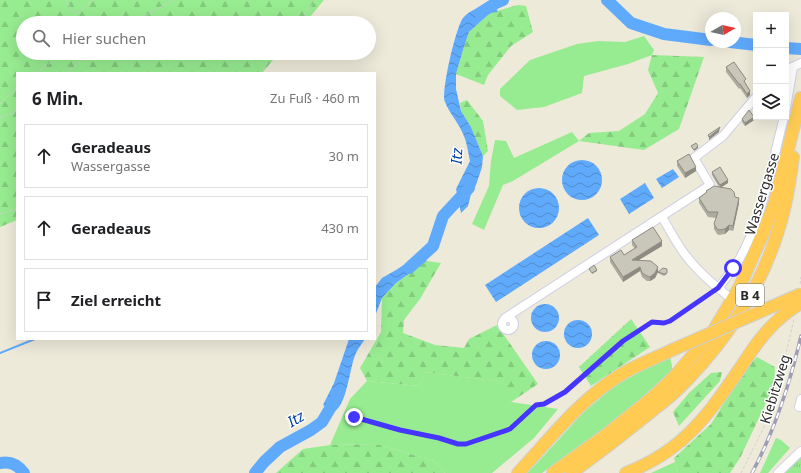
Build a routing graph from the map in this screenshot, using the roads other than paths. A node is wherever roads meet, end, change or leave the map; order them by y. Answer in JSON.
{"nodes":[{"id":1,"x":801,"y":63,"type":"edge"},
{"id":2,"x":790,"y":69,"type":"edge"},
{"id":3,"x":788,"y":84,"type":"edge"},
{"id":4,"x":801,"y":98,"type":"edge"},
{"id":5,"x":753,"y":101,"type":"edge"},
{"id":6,"x":801,"y":112,"type":"edge"},
{"id":7,"x":783,"y":120,"type":"edge"},
{"id":8,"x":662,"y":217,"type":"junction"},
{"id":9,"x":718,"y":288,"type":"junction"},
{"id":10,"x":800,"y":291,"type":"edge"},
{"id":11,"x":733,"y":300,"type":"junction"},
{"id":12,"x":801,"y":303,"type":"edge"},
{"id":13,"x":505,"y":318,"type":"dead end"},
{"id":14,"x":801,"y":399,"type":"edge"},
{"id":15,"x":798,"y":407,"type":"dead end"},
{"id":16,"x":801,"y":451,"type":"edge"},
{"id":17,"x":518,"y":473,"type":"edge"},
{"id":18,"x":553,"y":473,"type":"edge"},
{"id":19,"x":571,"y":473,"type":"edge"},
{"id":20,"x":626,"y":473,"type":"edge"},
{"id":21,"x":778,"y":473,"type":"edge"}],
"edges":[{"from":1,"to":2,"type":"street"},
{"from":2,"to":3,"type":"street"},
{"from":4,"to":11,"type":"highway","number":"B 4"},
{"from":5,"to":8,"type":"street"},
{"from":6,"to":19,"type":"highway","number":"B 4"},
{"from":7,"to":9,"type":"street","name":"Wassergasse"},
{"from":8,"to":9,"type":"street"},
{"from":8,"to":13,"type":"street"},
{"from":9,"to":11,"type":"street"},
{"from":10,"to":17,"type":"highway","bridge":true},
{"from":11,"to":18,"type":"highway","number":"B 4"},
{"from":12,"to":20,"type":"highway","bridge":true},
{"from":14,"to":15,"type":"street"},
{"from":16,"to":21,"type":"street"}]}
